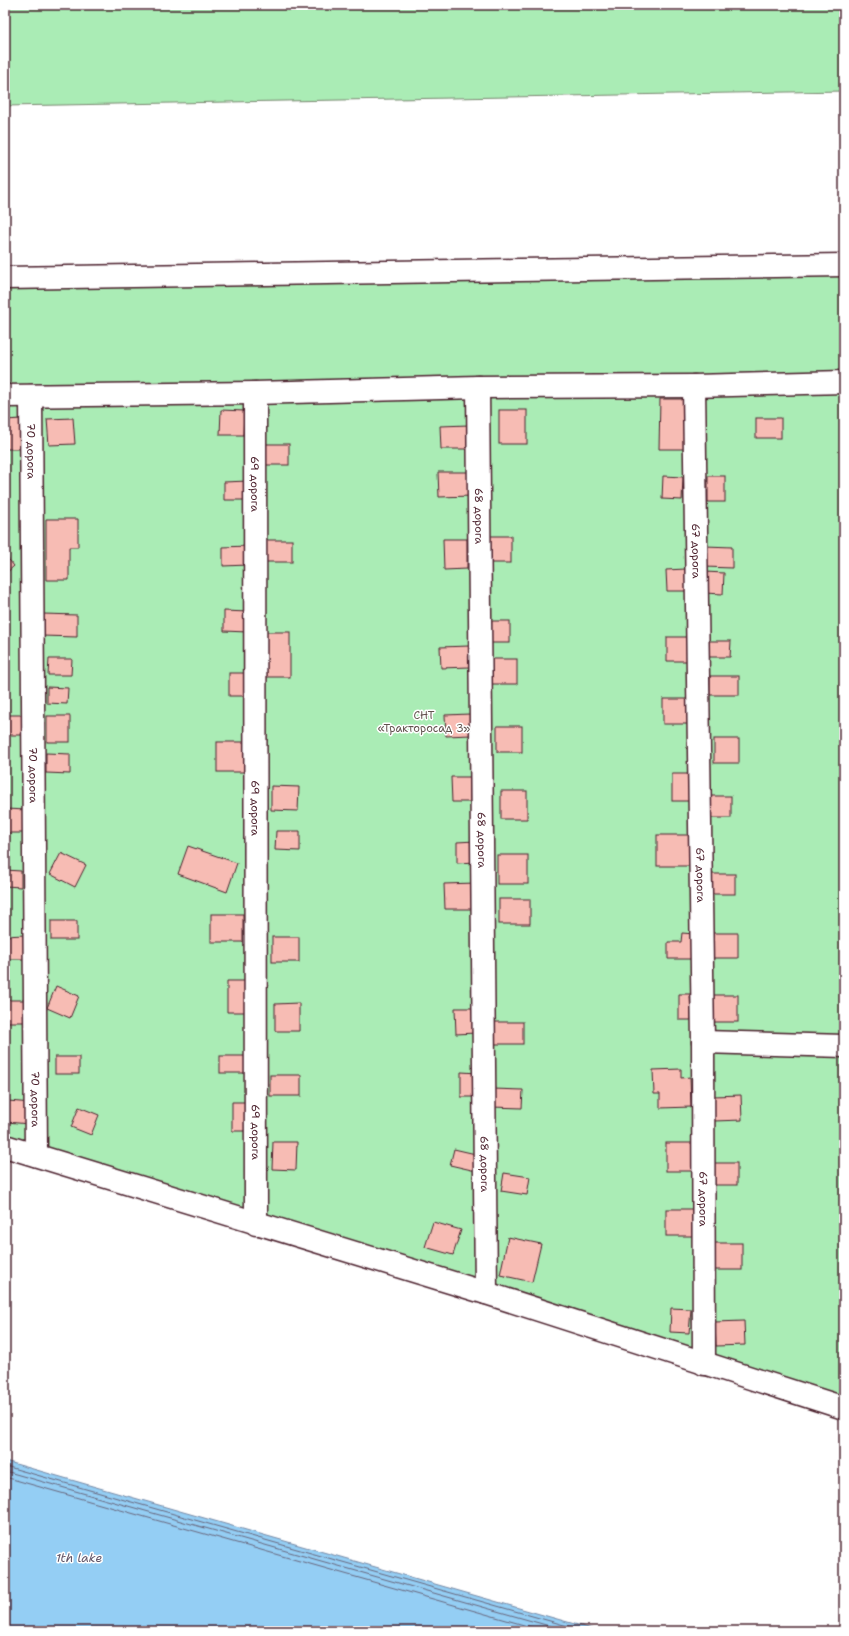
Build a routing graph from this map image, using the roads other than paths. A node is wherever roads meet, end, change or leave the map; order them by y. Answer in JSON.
{"nodes":[{"id":1,"x":844,"y":265,"type":"edge"},
{"id":2,"x":5,"y":278,"type":"edge"},
{"id":3,"x":844,"y":382,"type":"edge"},
{"id":4,"x":694,"y":386,"type":"junction"},
{"id":5,"x":478,"y":387,"type":"junction"},
{"id":6,"x":255,"y":393,"type":"junction"},
{"id":7,"x":5,"y":396,"type":"edge"},
{"id":8,"x":31,"y":396,"type":"junction"},
{"id":9,"x":703,"y":1042,"type":"junction"},
{"id":10,"x":844,"y":1046,"type":"edge"},
{"id":11,"x":5,"y":1146,"type":"edge"},
{"id":12,"x":36,"y":1155,"type":"junction"},
{"id":13,"x":256,"y":1224,"type":"junction"},
{"id":14,"x":486,"y":1293,"type":"junction"},
{"id":15,"x":704,"y":1364,"type":"junction"},
{"id":16,"x":844,"y":1408,"type":"edge"}],
"edges":[{"from":1,"to":2,"type":"street"},
{"from":3,"to":4,"type":"street"},
{"from":4,"to":5,"type":"street"},
{"from":4,"to":9,"type":"street","name":"67 дорога"},
{"from":5,"to":6,"type":"street"},
{"from":5,"to":14,"type":"street","name":"68 дорога"},
{"from":6,"to":8,"type":"street"},
{"from":6,"to":13,"type":"street","name":"69 дорога"},
{"from":7,"to":8,"type":"street"},
{"from":8,"to":12,"type":"street","name":"70 дорога"},
{"from":9,"to":10,"type":"street"},
{"from":9,"to":15,"type":"street","name":"67 дорога"},
{"from":11,"to":12,"type":"street"},
{"from":12,"to":13,"type":"street"},
{"from":13,"to":14,"type":"street"},
{"from":14,"to":15,"type":"street"},
{"from":15,"to":16,"type":"street"}]}
